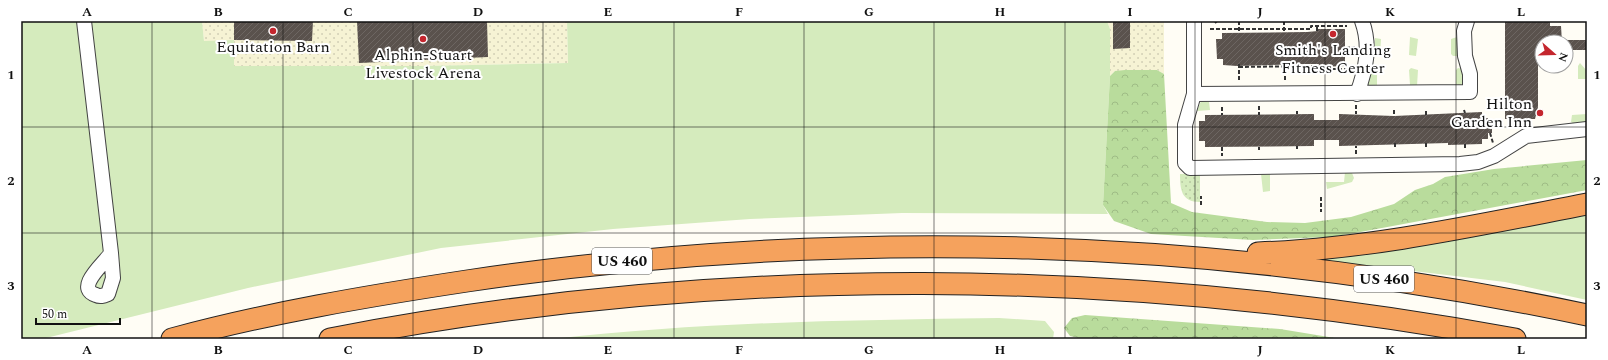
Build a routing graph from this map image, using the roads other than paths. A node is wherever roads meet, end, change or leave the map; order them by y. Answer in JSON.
{"nodes":[{"id":1,"x":84,"y":21,"type":"edge"},
{"id":2,"x":1194,"y":21,"type":"edge"},
{"id":3,"x":1362,"y":21,"type":"edge"},
{"id":4,"x":1467,"y":21,"type":"edge"},
{"id":5,"x":1194,"y":94,"type":"junction"},
{"id":6,"x":1357,"y":94,"type":"junction"},
{"id":7,"x":1587,"y":129,"type":"edge"},
{"id":8,"x":1587,"y":204,"type":"edge"},
{"id":9,"x":111,"y":253,"type":"dead end"},
{"id":10,"x":1180,"y":256,"type":"junction"},
{"id":11,"x":1587,"y":315,"type":"edge"},
{"id":12,"x":1408,"y":321,"type":"junction"},
{"id":13,"x":172,"y":339,"type":"edge"},
{"id":14,"x":330,"y":339,"type":"edge"},
{"id":15,"x":1447,"y":339,"type":"edge"},
{"id":16,"x":1515,"y":339,"type":"edge"}],
"edges":[{"from":1,"to":9,"type":"lane"},
{"from":2,"to":5,"type":"lane"},
{"from":3,"to":6,"type":"lane"},
{"from":4,"to":6,"type":"lane"},
{"from":5,"to":6,"type":"lane"},
{"from":5,"to":7,"type":"lane"},
{"from":8,"to":10,"type":"highway"},
{"from":10,"to":11,"type":"highway","number":"US 460"},
{"from":10,"to":13,"type":"highway","number":"US 460"},
{"from":12,"to":14,"type":"highway","number":"US 460"},
{"from":12,"to":15,"type":"highway"},
{"from":12,"to":16,"type":"highway","number":"US 460"}]}
